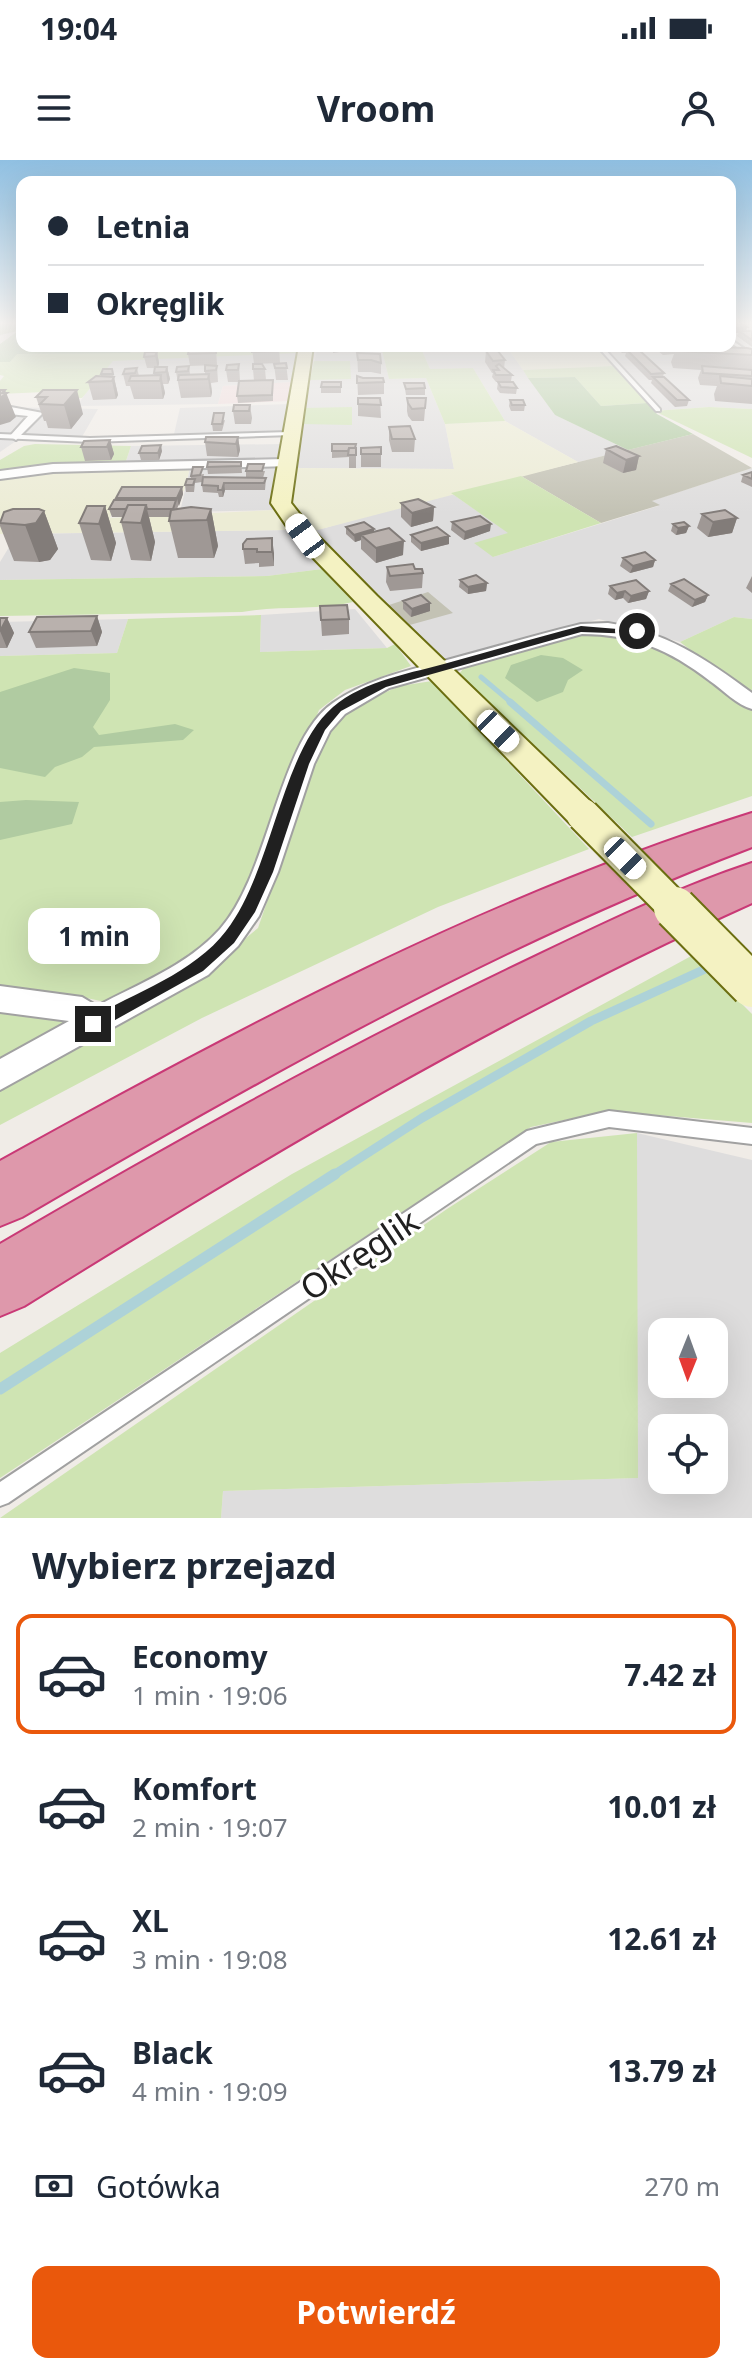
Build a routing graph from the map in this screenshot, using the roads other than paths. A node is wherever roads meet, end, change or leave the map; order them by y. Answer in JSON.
{"nodes":[{"id":1,"x":298,"y":387,"type":"edge"},
{"id":2,"x":637,"y":387,"type":"edge"},
{"id":3,"x":0,"y":409,"type":"edge"},
{"id":4,"x":658,"y":410,"type":"dead end"},
{"id":5,"x":290,"y":434,"type":"junction"},
{"id":6,"x":0,"y":436,"type":"edge"},
{"id":7,"x":16,"y":436,"type":"junction"},
{"id":8,"x":285,"y":463,"type":"junction"},
{"id":9,"x":0,"y":475,"type":"edge"},
{"id":10,"x":434,"y":668,"type":"junction"},
{"id":11,"x":752,"y":703,"type":"edge"},
{"id":12,"x":752,"y":829,"type":"edge"},
{"id":13,"x":752,"y":882,"type":"edge"},
{"id":14,"x":752,"y":986,"type":"edge"},
{"id":15,"x":0,"y":999,"type":"edge"},
{"id":16,"x":93,"y":1024,"type":"junction"},
{"id":17,"x":0,"y":1075,"type":"edge"},
{"id":18,"x":752,"y":1136,"type":"edge"},
{"id":19,"x":0,"y":1195,"type":"edge"},
{"id":20,"x":0,"y":1282,"type":"edge"},
{"id":21,"x":0,"y":1495,"type":"edge"}],
"edges":[{"from":1,"to":5,"type":"street"},
{"from":2,"to":4,"type":"lane"},
{"from":3,"to":7,"type":"street"},
{"from":5,"to":7,"type":"lane"},
{"from":5,"to":8,"type":"street"},
{"from":6,"to":7,"type":"lane"},
{"from":8,"to":9,"type":"street"},
{"from":8,"to":10,"type":"street"},
{"from":10,"to":11,"type":"street"},
{"from":10,"to":14,"type":"street","bridge":true},
{"from":10,"to":16,"type":"street"},
{"from":12,"to":19,"type":"highway"},
{"from":13,"to":20,"type":"highway"},
{"from":15,"to":16,"type":"street"},
{"from":16,"to":17,"type":"street"},
{"from":18,"to":21,"type":"lane","name":"Okręglik"}]}
